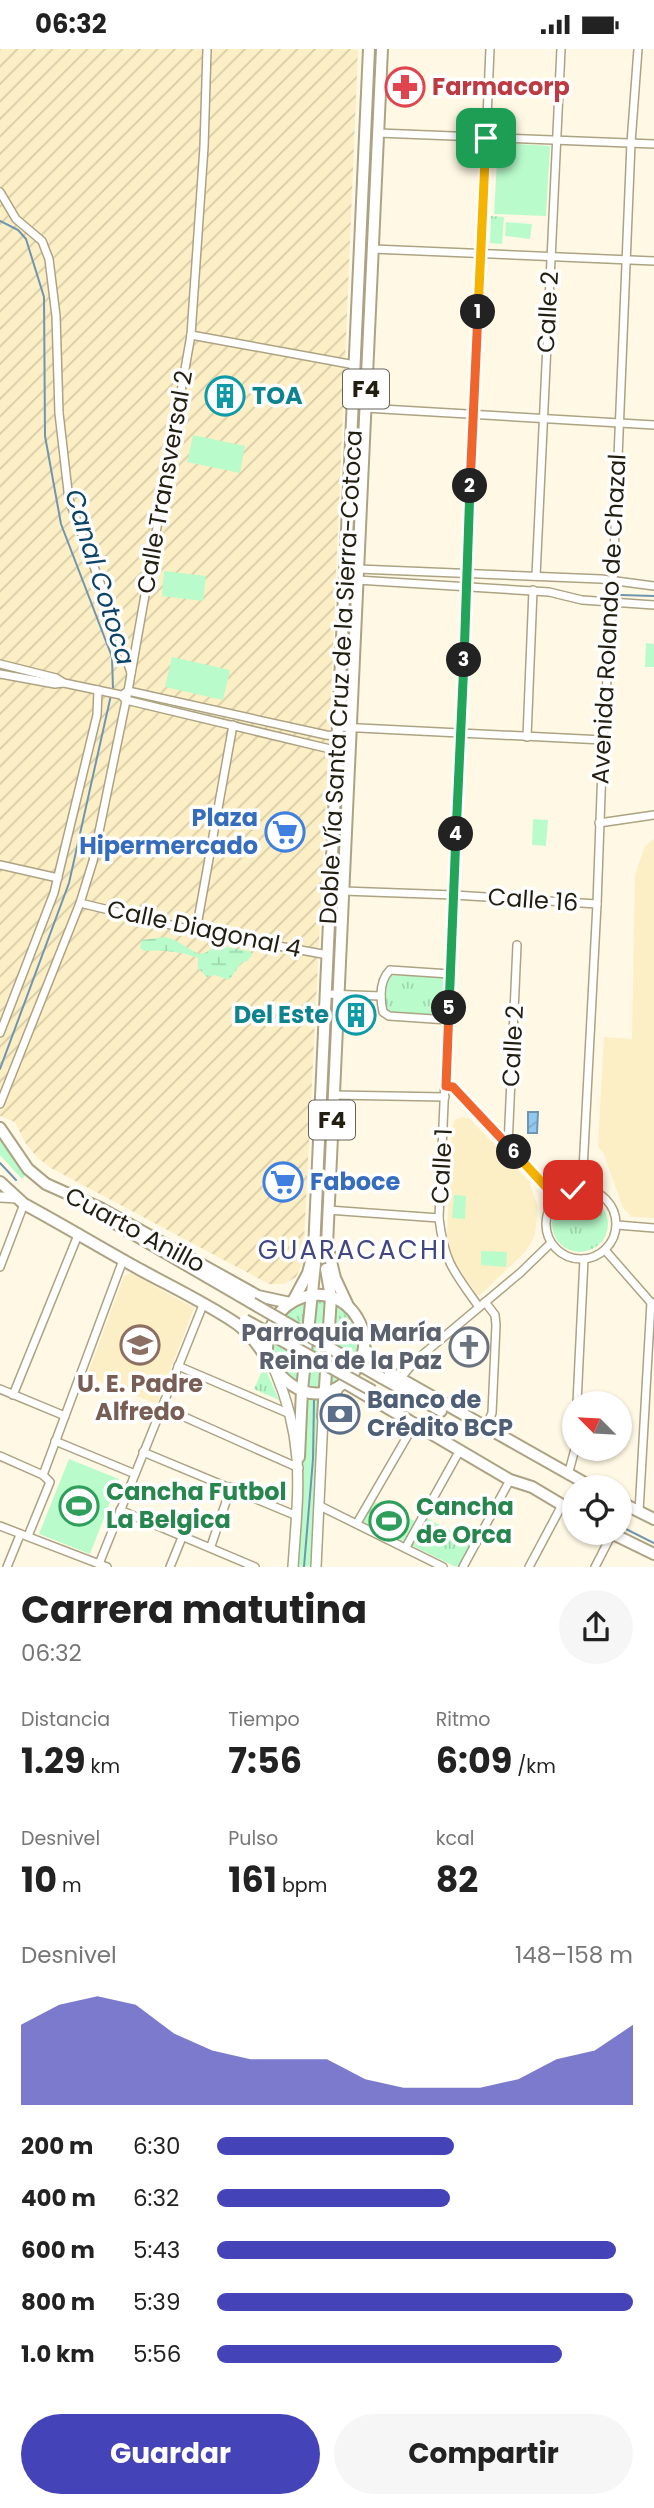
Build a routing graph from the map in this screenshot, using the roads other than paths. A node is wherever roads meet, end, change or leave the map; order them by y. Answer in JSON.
{"nodes":[{"id":1,"x":207,"y":49,"type":"edge"},
{"id":2,"x":369,"y":49,"type":"edge"},
{"id":3,"x":382,"y":49,"type":"edge"},
{"id":4,"x":490,"y":49,"type":"edge"},
{"id":5,"x":561,"y":49,"type":"edge"},
{"id":6,"x":638,"y":49,"type":"edge"},
{"id":7,"x":378,"y":133,"type":"junction"},
{"id":8,"x":486,"y":138,"type":"junction"},
{"id":9,"x":556,"y":140,"type":"junction"},
{"id":10,"x":631,"y":143,"type":"junction"},
{"id":11,"x":654,"y":144,"type":"edge"},
{"id":12,"x":0,"y":193,"type":"edge"},
{"id":13,"x":373,"y":249,"type":"junction"},
{"id":14,"x":481,"y":254,"type":"junction"},
{"id":15,"x":551,"y":258,"type":"junction"},
{"id":16,"x":625,"y":260,"type":"junction"},
{"id":17,"x":654,"y":261,"type":"edge"},
{"id":18,"x":191,"y":335,"type":"junction"},
{"id":19,"x":355,"y":365,"type":"junction"},
{"id":20,"x":365,"y":408,"type":"junction"},
{"id":21,"x":472,"y":415,"type":"junction"},
{"id":22,"x":543,"y":418,"type":"junction"},
{"id":23,"x":618,"y":423,"type":"junction"},
{"id":24,"x":654,"y":425,"type":"edge"},
{"id":25,"x":468,"y":574,"type":"junction"},
{"id":26,"x":357,"y":575,"type":"junction"},
{"id":27,"x":536,"y":576,"type":"junction"},
{"id":28,"x":612,"y":581,"type":"junction"},
{"id":29,"x":654,"y":586,"type":"edge"},
{"id":30,"x":467,"y":587,"type":"junction"},
{"id":31,"x":533,"y":590,"type":"junction"},
{"id":32,"x":612,"y":603,"type":"junction"},
{"id":33,"x":654,"y":604,"type":"edge"},
{"id":34,"x":0,"y":664,"type":"edge"},
{"id":35,"x":131,"y":673,"type":"junction"},
{"id":36,"x":0,"y":674,"type":"edge"},
{"id":37,"x":64,"y":683,"type":"junction"},
{"id":38,"x":102,"y":690,"type":"junction"},
{"id":39,"x":124,"y":695,"type":"junction"},
{"id":40,"x":233,"y":725,"type":"junction"},
{"id":41,"x":460,"y":732,"type":"junction"},
{"id":42,"x":344,"y":733,"type":"junction"},
{"id":43,"x":527,"y":737,"type":"junction"},
{"id":44,"x":603,"y":740,"type":"junction"},
{"id":45,"x":343,"y":750,"type":"junction"},
{"id":46,"x":654,"y":815,"type":"edge"},
{"id":47,"x":599,"y":823,"type":"junction"},
{"id":48,"x":0,"y":865,"type":"edge"},
{"id":49,"x":58,"y":878,"type":"junction"},
{"id":50,"x":342,"y":891,"type":"junction"},
{"id":51,"x":454,"y":895,"type":"junction"},
{"id":52,"x":80,"y":903,"type":"junction"},
{"id":53,"x":597,"y":904,"type":"junction"},
{"id":54,"x":196,"y":931,"type":"junction"},
{"id":55,"x":517,"y":945,"type":"dead end"},
{"id":56,"x":328,"y":954,"type":"junction"},
{"id":57,"x":450,"y":974,"type":"junction"},
{"id":58,"x":326,"y":994,"type":"junction"},
{"id":59,"x":338,"y":994,"type":"junction"},
{"id":60,"x":381,"y":996,"type":"junction"},
{"id":61,"x":448,"y":1020,"type":"junction"},
{"id":62,"x":0,"y":1033,"type":"edge"},
{"id":63,"x":446,"y":1086,"type":"junction"},
{"id":64,"x":333,"y":1094,"type":"junction"},
{"id":65,"x":445,"y":1097,"type":"junction"},
{"id":66,"x":0,"y":1104,"type":"edge"},
{"id":67,"x":0,"y":1128,"type":"edge"},
{"id":68,"x":508,"y":1146,"type":"junction"},
{"id":69,"x":0,"y":1182,"type":"edge"},
{"id":70,"x":582,"y":1189,"type":"junction"},
{"id":71,"x":0,"y":1197,"type":"edge"},
{"id":72,"x":557,"y":1199,"type":"junction"},
{"id":73,"x":20,"y":1201,"type":"junction"},
{"id":74,"x":328,"y":1210,"type":"junction"},
{"id":75,"x":439,"y":1218,"type":"junction"},
{"id":76,"x":58,"y":1222,"type":"junction"},
{"id":77,"x":617,"y":1225,"type":"junction"},
{"id":78,"x":654,"y":1228,"type":"edge"},
{"id":79,"x":78,"y":1235,"type":"junction"},
{"id":80,"x":551,"y":1243,"type":"junction"},
{"id":81,"x":327,"y":1245,"type":"junction"},
{"id":82,"x":314,"y":1250,"type":"junction"},
{"id":83,"x":605,"y":1250,"type":"junction"},
{"id":84,"x":584,"y":1259,"type":"junction"},
{"id":85,"x":123,"y":1261,"type":"junction"},
{"id":86,"x":0,"y":1266,"type":"edge"},
{"id":87,"x":313,"y":1295,"type":"junction"},
{"id":88,"x":331,"y":1297,"type":"junction"},
{"id":89,"x":255,"y":1300,"type":"junction"},
{"id":90,"x":292,"y":1302,"type":"junction"},
{"id":91,"x":482,"y":1304,"type":"junction"},
{"id":92,"x":652,"y":1304,"type":"edge"},
{"id":93,"x":203,"y":1305,"type":"junction"},
{"id":94,"x":349,"y":1308,"type":"junction"},
{"id":95,"x":242,"y":1322,"type":"junction"},
{"id":96,"x":364,"y":1348,"type":"junction"},
{"id":97,"x":272,"y":1365,"type":"junction"},
{"id":98,"x":178,"y":1366,"type":"junction"},
{"id":99,"x":381,"y":1373,"type":"junction"},
{"id":100,"x":400,"y":1379,"type":"junction"},
{"id":101,"x":342,"y":1384,"type":"junction"},
{"id":102,"x":0,"y":1389,"type":"edge"},
{"id":103,"x":302,"y":1390,"type":"junction"},
{"id":104,"x":578,"y":1391,"type":"edge"},
{"id":105,"x":324,"y":1392,"type":"junction"},
{"id":106,"x":372,"y":1394,"type":"junction"},
{"id":107,"x":13,"y":1395,"type":"junction"},
{"id":108,"x":162,"y":1407,"type":"junction"},
{"id":109,"x":290,"y":1414,"type":"junction"},
{"id":110,"x":65,"y":1416,"type":"junction"},
{"id":111,"x":323,"y":1417,"type":"junction"},
{"id":112,"x":415,"y":1423,"type":"junction"},
{"id":113,"x":485,"y":1428,"type":"junction"},
{"id":114,"x":55,"y":1441,"type":"junction"},
{"id":115,"x":460,"y":1450,"type":"junction"},
{"id":116,"x":144,"y":1452,"type":"junction"},
{"id":117,"x":0,"y":1456,"type":"edge"},
{"id":118,"x":572,"y":1461,"type":"edge"},
{"id":119,"x":299,"y":1462,"type":"junction"},
{"id":120,"x":135,"y":1474,"type":"junction"},
{"id":121,"x":43,"y":1475,"type":"junction"},
{"id":122,"x":568,"y":1475,"type":"junction"},
{"id":123,"x":510,"y":1480,"type":"junction"},
{"id":124,"x":230,"y":1487,"type":"junction"},
{"id":125,"x":532,"y":1487,"type":"junction"},
{"id":126,"x":320,"y":1506,"type":"junction"},
{"id":127,"x":562,"y":1506,"type":"joint"},
{"id":128,"x":632,"y":1508,"type":"edge"},
{"id":129,"x":120,"y":1510,"type":"junction"},
{"id":130,"x":639,"y":1512,"type":"junction"},
{"id":131,"x":297,"y":1516,"type":"junction"},
{"id":132,"x":654,"y":1519,"type":"edge"},
{"id":133,"x":357,"y":1523,"type":"junction"},
{"id":134,"x":0,"y":1526,"type":"edge"},
{"id":135,"x":24,"y":1535,"type":"junction"},
{"id":136,"x":183,"y":1535,"type":"junction"},
{"id":137,"x":632,"y":1543,"type":"edge"},
{"id":138,"x":605,"y":1545,"type":"edge"},
{"id":139,"x":211,"y":1546,"type":"junction"},
{"id":140,"x":406,"y":1547,"type":"junction"},
{"id":141,"x":654,"y":1554,"type":"edge"},
{"id":142,"x":103,"y":1565,"type":"edge"},
{"id":143,"x":7,"y":1566,"type":"edge"},
{"id":144,"x":170,"y":1566,"type":"edge"},
{"id":145,"x":256,"y":1566,"type":"edge"},
{"id":146,"x":293,"y":1566,"type":"edge"},
{"id":147,"x":316,"y":1566,"type":"edge"},
{"id":148,"x":443,"y":1566,"type":"edge"},
{"id":149,"x":463,"y":1566,"type":"edge"},
{"id":150,"x":529,"y":1566,"type":"edge"},
{"id":151,"x":595,"y":1566,"type":"edge"}],
"edges":[{"from":1,"to":18,"type":"street","name":"Calle Transversal 2"},
{"from":2,"to":19,"type":"highway","name":"Doble Vía Santa Cruz de la Sierra-Cotoca","number":"F4"},
{"from":3,"to":7,"type":"highway","name":"Doble Vía Santa Cruz de la Sierra-Cotoca","number":"F4"},
{"from":4,"to":8,"type":"street","name":"Calle 1"},
{"from":5,"to":9,"type":"street","name":"Calle 2"},
{"from":6,"to":10,"type":"street","name":"Avenida Rolando de Chazal"},
{"from":7,"to":8,"type":"street"},
{"from":7,"to":13,"type":"highway","name":"Doble Vía Santa Cruz de la Sierra-Cotoca","number":"F4"},
{"from":8,"to":9,"type":"street"},
{"from":8,"to":14,"type":"street","name":"Calle 1"},
{"from":9,"to":10,"type":"street"},
{"from":9,"to":15,"type":"street","name":"Calle 2"},
{"from":10,"to":11,"type":"street"},
{"from":10,"to":16,"type":"street","name":"Avenida Rolando de Chazal"},
{"from":12,"to":35,"type":"street"},
{"from":13,"to":14,"type":"street"},
{"from":13,"to":20,"type":"highway","name":"Doble Vía Santa Cruz de la Sierra-Cotoca","number":"F4"},
{"from":14,"to":15,"type":"street"},
{"from":14,"to":21,"type":"street","name":"Calle 1"},
{"from":15,"to":16,"type":"street"},
{"from":15,"to":22,"type":"street","name":"Calle 2"},
{"from":16,"to":17,"type":"street"},
{"from":16,"to":23,"type":"street","name":"Avenida Rolando de Chazal"},
{"from":18,"to":19,"type":"street"},
{"from":18,"to":35,"type":"street","name":"Calle Transversal 2"},
{"from":19,"to":42,"type":"highway","name":"Doble Vía Santa Cruz de la Sierra-Cotoca","number":"F4"},
{"from":20,"to":21,"type":"street"},
{"from":20,"to":26,"type":"highway","name":"Doble Vía Santa Cruz de la Sierra-Cotoca","number":"F4"},
{"from":21,"to":22,"type":"street"},
{"from":21,"to":25,"type":"street","name":"Calle 1"},
{"from":22,"to":23,"type":"street"},
{"from":22,"to":27,"type":"street","name":"Calle 2"},
{"from":23,"to":24,"type":"street"},
{"from":23,"to":28,"type":"street","name":"Avenida Rolando de Chazal"},
{"from":25,"to":26,"type":"street"},
{"from":25,"to":27,"type":"street"},
{"from":25,"to":30,"type":"street","name":"Calle 1"},
{"from":26,"to":30,"type":"street"},
{"from":26,"to":42,"type":"highway","name":"Doble Vía Santa Cruz de la Sierra-Cotoca","number":"F4"},
{"from":27,"to":28,"type":"street"},
{"from":28,"to":29,"type":"street"},
{"from":28,"to":32,"type":"street","name":"Avenida Rolando de Chazal"},
{"from":30,"to":31,"type":"street"},
{"from":30,"to":41,"type":"street","name":"Calle 1"},
{"from":31,"to":32,"type":"street"},
{"from":31,"to":43,"type":"street"},
{"from":32,"to":33,"type":"street"},
{"from":32,"to":44,"type":"street","name":"Avenida Rolando de Chazal"},
{"from":34,"to":37,"type":"street"},
{"from":35,"to":39,"type":"street","name":"Calle Transversal 2"},
{"from":36,"to":37,"type":"street"},
{"from":37,"to":38,"type":"street"},
{"from":38,"to":39,"type":"street"},
{"from":38,"to":49,"type":"street"},
{"from":39,"to":40,"type":"street"},
{"from":39,"to":42,"type":"street"},
{"from":39,"to":52,"type":"street","name":"Calle Transversal 2"},
{"from":40,"to":45,"type":"street"},
{"from":40,"to":54,"type":"street"},
{"from":41,"to":42,"type":"street"},
{"from":41,"to":43,"type":"street"},
{"from":41,"to":51,"type":"street","name":"Calle 1"},
{"from":42,"to":45,"type":"highway","name":"Doble Vía Santa Cruz de la Sierra-Cotoca","number":"F4"},
{"from":43,"to":44,"type":"street"},
{"from":44,"to":47,"type":"street","name":"Avenida Rolando de Chazal"},
{"from":45,"to":50,"type":"highway","name":"Doble Vía Santa Cruz de la Sierra-Cotoca","number":"F4"},
{"from":45,"to":56,"type":"highway","name":"Doble Vía Santa Cruz de la Sierra-Cotoca","number":"F4"},
{"from":46,"to":47,"type":"street"},
{"from":47,"to":53,"type":"street","name":"Avenida Rolando de Chazal"},
{"from":48,"to":49,"type":"street"},
{"from":49,"to":62,"type":"street"},
{"from":50,"to":51,"type":"street","name":"Calle 16"},
{"from":50,"to":59,"type":"highway","name":"Doble Vía Santa Cruz de la Sierra-Cotoca","number":"F4"},
{"from":51,"to":53,"type":"street","name":"Calle 16"},
{"from":51,"to":57,"type":"street","name":"Calle 1"},
{"from":52,"to":54,"type":"street","name":"Calle Diagonal 4"},
{"from":52,"to":66,"type":"street","name":"Calle Transversal 2"},
{"from":53,"to":70,"type":"street","name":"Avenida Rolando de Chazal"},
{"from":54,"to":56,"type":"street","name":"Calle Diagonal 4"},
{"from":55,"to":68,"type":"street","name":"Calle 2"},
{"from":56,"to":58,"type":"highway","name":"Doble Vía Santa Cruz de la Sierra-Cotoca","number":"F4"},
{"from":57,"to":60,"type":"street"},
{"from":57,"to":61,"type":"street","name":"Calle 1"},
{"from":58,"to":59,"type":"street"},
{"from":58,"to":82,"type":"highway","name":"Doble Vía Santa Cruz de la Sierra-Cotoca","number":"F4"},
{"from":59,"to":60,"type":"street"},
{"from":59,"to":64,"type":"highway","name":"Doble Vía Santa Cruz de la Sierra-Cotoca","number":"F4"},
{"from":60,"to":61,"type":"street"},
{"from":61,"to":63,"type":"street","name":"Calle 1"},
{"from":63,"to":65,"type":"street","name":"Calle 1"},
{"from":63,"to":68,"type":"street"},
{"from":64,"to":65,"type":"street"},
{"from":64,"to":74,"type":"highway","name":"Doble Vía Santa Cruz de la Sierra-Cotoca","number":"F4"},
{"from":65,"to":75,"type":"street","name":"Calle 1"},
{"from":67,"to":89,"type":"highway","name":"Cuarto Anillo"},
{"from":68,"to":72,"type":"street"},
{"from":69,"to":73,"type":"highway","name":"Cuarto Anillo"},
{"from":70,"to":72,"type":"street"},
{"from":70,"to":77,"type":"street"},
{"from":71,"to":73,"type":"main road"},
{"from":72,"to":80,"type":"street"},
{"from":73,"to":76,"type":"highway","name":"Cuarto Anillo"},
{"from":73,"to":86,"type":"street"},
{"from":74,"to":75,"type":"street"},
{"from":74,"to":81,"type":"highway","name":"Doble Vía Santa Cruz de la Sierra-Cotoca","number":"F4"},
{"from":75,"to":91,"type":"street","name":"Calle 1"},
{"from":76,"to":79,"type":"highway","name":"Cuarto Anillo"},
{"from":76,"to":95,"type":"highway"},
{"from":77,"to":78,"type":"street"},
{"from":77,"to":83,"type":"street"},
{"from":79,"to":85,"type":"highway","name":"Cuarto Anillo"},
{"from":79,"to":107,"type":"street"},
{"from":80,"to":84,"type":"street"},
{"from":80,"to":91,"type":"street"},
{"from":81,"to":88,"type":"highway"},
{"from":81,"to":94,"type":"highway","name":"Doble Vía Santa Cruz de la Sierra-Cotoca","number":"F4"},
{"from":82,"to":87,"type":"highway"},
{"from":82,"to":90,"type":"highway","name":"Doble Vía Santa Cruz de la Sierra-Cotoca","number":"F4"},
{"from":83,"to":84,"type":"street"},
{"from":83,"to":92,"type":"street"},
{"from":84,"to":104,"type":"street"},
{"from":85,"to":93,"type":"highway","name":"Cuarto Anillo"},
{"from":85,"to":110,"type":"street"},
{"from":87,"to":88,"type":"highway"},
{"from":87,"to":90,"type":"highway"},
{"from":87,"to":103,"type":"highway"},
{"from":88,"to":94,"type":"highway"},
{"from":88,"to":105,"type":"highway"},
{"from":89,"to":90,"type":"highway"},
{"from":89,"to":95,"type":"highway"},
{"from":89,"to":99,"type":"highway","name":"Cuarto Anillo","bridge":true},
{"from":90,"to":97,"type":"highway","number":"F4"},
{"from":91,"to":100,"type":"street"},
{"from":91,"to":113,"type":"street","name":"Calle 1"},
{"from":92,"to":130,"type":"street"},
{"from":93,"to":95,"type":"highway","name":"Cuarto Anillo"},
{"from":93,"to":98,"type":"street"},
{"from":94,"to":96,"type":"highway","number":"F4"},
{"from":95,"to":97,"type":"highway","name":"Cuarto Anillo"},
{"from":95,"to":106,"type":"highway","bridge":true},
{"from":96,"to":99,"type":"highway"},
{"from":96,"to":101,"type":"highway"},
{"from":97,"to":103,"type":"highway","name":"Cuarto Anillo"},
{"from":97,"to":109,"type":"main road"},
{"from":98,"to":108,"type":"street"},
{"from":98,"to":109,"type":"street"},
{"from":99,"to":100,"type":"highway"},
{"from":99,"to":106,"type":"highway"},
{"from":99,"to":122,"type":"highway"},
{"from":100,"to":113,"type":"highway"},
{"from":101,"to":105,"type":"highway"},
{"from":101,"to":106,"type":"highway"},
{"from":101,"to":111,"type":"main road"},
{"from":102,"to":107,"type":"street"},
{"from":103,"to":105,"type":"highway"},
{"from":103,"to":119,"type":"highway"},
{"from":105,"to":111,"type":"highway"},
{"from":106,"to":112,"type":"highway"},
{"from":106,"to":125,"type":"highway"},
{"from":107,"to":110,"type":"street"},
{"from":108,"to":116,"type":"street"},
{"from":108,"to":119,"type":"street"},
{"from":109,"to":119,"type":"main road"},
{"from":110,"to":114,"type":"street"},
{"from":111,"to":126,"type":"main road"},
{"from":112,"to":115,"type":"highway"},
{"from":112,"to":133,"type":"street"},
{"from":113,"to":122,"type":"highway"},
{"from":114,"to":120,"type":"street"},
{"from":114,"to":121,"type":"street"},
{"from":115,"to":123,"type":"highway"},
{"from":115,"to":140,"type":"street"},
{"from":116,"to":120,"type":"street"},
{"from":116,"to":124,"type":"street"},
{"from":117,"to":121,"type":"street"},
{"from":118,"to":122,"type":"street"},
{"from":119,"to":131,"type":"main road"},
{"from":120,"to":129,"type":"street"},
{"from":121,"to":135,"type":"street"},
{"from":123,"to":125,"type":"highway"},
{"from":123,"to":149,"type":"street"},
{"from":124,"to":131,"type":"street"},
{"from":124,"to":139,"type":"street"},
{"from":125,"to":127,"type":"highway"},
{"from":126,"to":133,"type":"street"},
{"from":126,"to":147,"type":"main road"},
{"from":127,"to":150,"type":"street"},
{"from":128,"to":130,"type":"highway"},
{"from":129,"to":136,"type":"street"},
{"from":129,"to":142,"type":"street"},
{"from":130,"to":132,"type":"highway"},
{"from":131,"to":146,"type":"main road"},
{"from":133,"to":140,"type":"street"},
{"from":134,"to":135,"type":"street"},
{"from":135,"to":142,"type":"street"},
{"from":135,"to":143,"type":"street"},
{"from":136,"to":139,"type":"street"},
{"from":136,"to":144,"type":"street"},
{"from":137,"to":141,"type":"highway"},
{"from":138,"to":151,"type":"street"},
{"from":139,"to":145,"type":"street"},
{"from":140,"to":148,"type":"street"}]}
